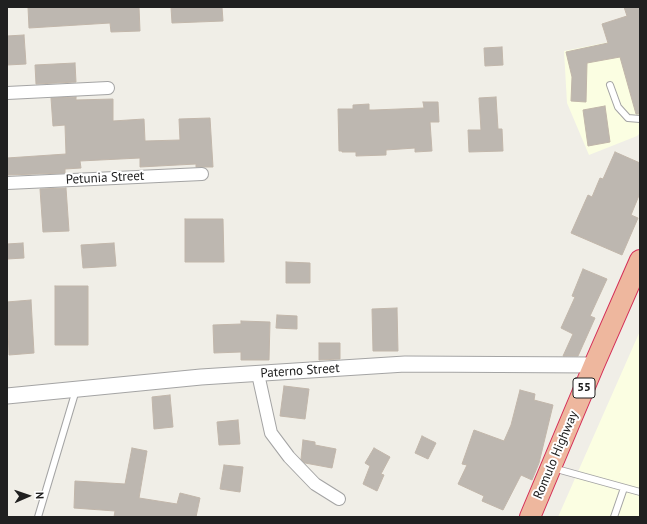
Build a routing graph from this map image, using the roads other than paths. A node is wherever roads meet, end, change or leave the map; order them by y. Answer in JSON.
{"nodes":[{"id":1,"x":610,"y":85,"type":"dead end"},
{"id":2,"x":108,"y":88,"type":"dead end"},
{"id":3,"x":7,"y":93,"type":"edge"},
{"id":4,"x":640,"y":119,"type":"edge"},
{"id":5,"x":202,"y":174,"type":"dead end"},
{"id":6,"x":7,"y":183,"type":"edge"},
{"id":7,"x":640,"y":260,"type":"edge"},
{"id":8,"x":594,"y":365,"type":"junction"},
{"id":9,"x":258,"y":374,"type":"junction"},
{"id":10,"x":76,"y":389,"type":"junction"},
{"id":11,"x":7,"y":396,"type":"edge"},
{"id":12,"x":551,"y":467,"type":"junction"},
{"id":13,"x":624,"y":488,"type":"junction"},
{"id":14,"x":640,"y":492,"type":"edge"},
{"id":15,"x":340,"y":500,"type":"dead end"},
{"id":16,"x":38,"y":517,"type":"edge"},
{"id":17,"x":530,"y":517,"type":"edge"},
{"id":18,"x":614,"y":517,"type":"edge"}],
"edges":[{"from":1,"to":4,"type":"lane"},
{"from":2,"to":3,"type":"street"},
{"from":5,"to":6,"type":"street","name":"Petunia Street"},
{"from":7,"to":8,"type":"highway","name":"Romulo Highway","number":"55"},
{"from":8,"to":9,"type":"street","name":"Paterno Street"},
{"from":8,"to":12,"type":"highway","name":"Romulo Highway","number":"55"},
{"from":9,"to":10,"type":"street","name":"Paterno Street"},
{"from":9,"to":15,"type":"street"},
{"from":10,"to":11,"type":"street","name":"Paterno Street"},
{"from":10,"to":16,"type":"lane"},
{"from":12,"to":13,"type":"lane"},
{"from":12,"to":17,"type":"highway","name":"Romulo Highway","number":"55"},
{"from":13,"to":14,"type":"lane"},
{"from":13,"to":18,"type":"lane"}]}
